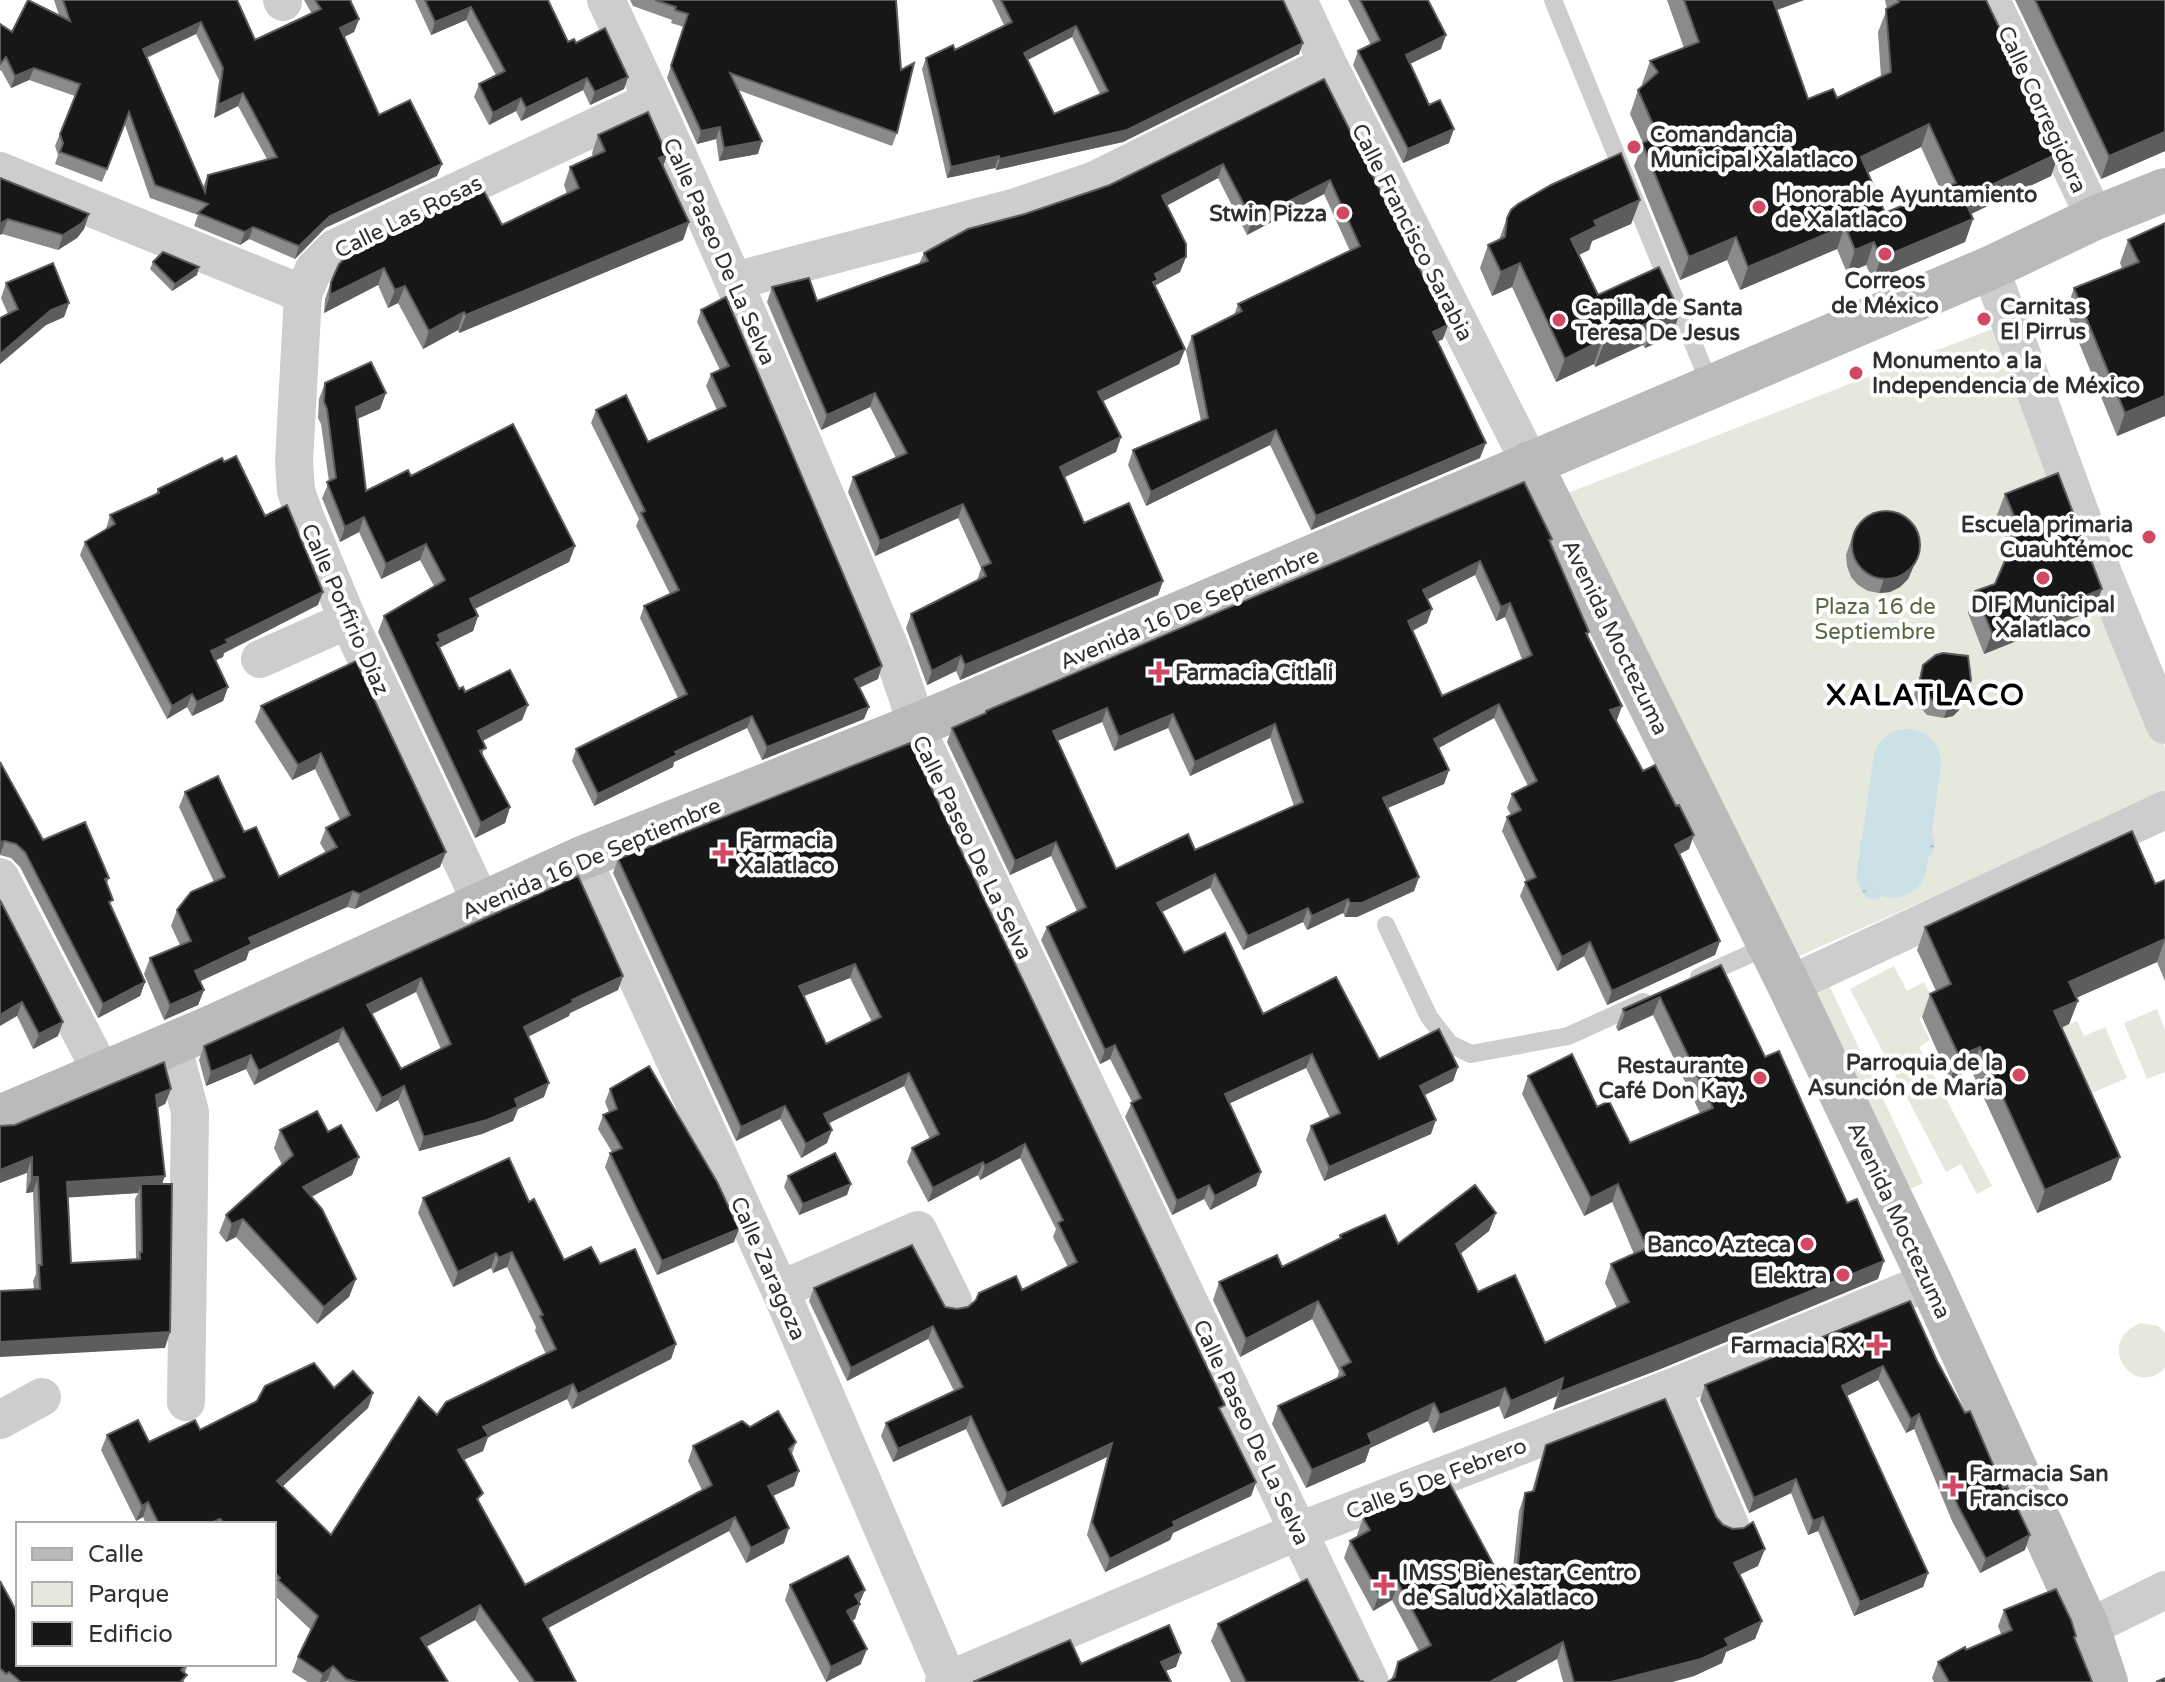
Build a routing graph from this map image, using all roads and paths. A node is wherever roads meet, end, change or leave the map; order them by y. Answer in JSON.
{"nodes":[{"id":1,"x":606,"y":0,"type":"edge"},
{"id":2,"x":1298,"y":0,"type":"edge"},
{"id":3,"x":1553,"y":0,"type":"edge"},
{"id":4,"x":1991,"y":0,"type":"edge"},
{"id":5,"x":1328,"y":64,"type":"junction"},
{"id":6,"x":653,"y":100,"type":"junction"},
{"id":7,"x":0,"y":171,"type":"edge"},
{"id":8,"x":2165,"y":190,"type":"edge"},
{"id":9,"x":2095,"y":218,"type":"junction"},
{"id":10,"x":1990,"y":268,"type":"junction"},
{"id":11,"x":734,"y":281,"type":"junction"},
{"id":12,"x":303,"y":294,"type":"junction"},
{"id":13,"x":1711,"y":387,"type":"junction"},
{"id":14,"x":1530,"y":463,"type":"junction"},
{"id":15,"x":348,"y":620,"type":"junction"},
{"id":16,"x":260,"y":659,"type":"dead end"},
{"id":17,"x":2165,"y":725,"type":"edge"},
{"id":18,"x":915,"y":726,"type":"junction"},
{"id":19,"x":2165,"y":810,"type":"edge"},
{"id":20,"x":582,"y":858,"type":"junction"},
{"id":21,"x":0,"y":877,"type":"edge"},
{"id":22,"x":482,"y":904,"type":"junction"},
{"id":23,"x":1386,"y":925,"type":"dead end"},
{"id":24,"x":1770,"y":945,"type":"junction"},
{"id":25,"x":1683,"y":984,"type":"edge"},
{"id":26,"x":1789,"y":985,"type":"junction"},
{"id":27,"x":1654,"y":997,"type":"edge"},
{"id":28,"x":172,"y":1044,"type":"junction"},
{"id":29,"x":102,"y":1073,"type":"junction"},
{"id":30,"x":0,"y":1117,"type":"edge"},
{"id":31,"x":1930,"y":1281,"type":"junction"},
{"id":32,"x":780,"y":1290,"type":"junction"},
{"id":33,"x":953,"y":1301,"type":"dead end"},
{"id":34,"x":1671,"y":1388,"type":"junction"},
{"id":35,"x":42,"y":1397,"type":"dead end"},
{"id":36,"x":186,"y":1402,"type":"dead end"},
{"id":37,"x":0,"y":1420,"type":"edge"},
{"id":38,"x":1730,"y":1525,"type":"edge"},
{"id":39,"x":1299,"y":1531,"type":"junction"},
{"id":40,"x":2165,"y":1590,"type":"edge"},
{"id":41,"x":2088,"y":1628,"type":"junction"},
{"id":42,"x":946,"y":1681,"type":"edge"},
{"id":43,"x":1370,"y":1682,"type":"edge"},
{"id":44,"x":2106,"y":1682,"type":"edge"}],
"edges":[{"from":1,"to":6,"type":"street","name":"Calle Paseo De La Selva"},
{"from":2,"to":5,"type":"street","name":"Calle Francisco Sarabia"},
{"from":3,"to":13,"type":"lane"},
{"from":4,"to":9,"type":"street","name":"Calle Corregidora"},
{"from":5,"to":11,"type":"street"},
{"from":5,"to":14,"type":"street","name":"Calle Francisco Sarabia"},
{"from":6,"to":11,"type":"street","name":"Calle Paseo De La Selva"},
{"from":6,"to":12,"type":"street","name":"Calle Las Rosas"},
{"from":7,"to":12,"type":"street"},
{"from":8,"to":9,"type":"main road","name":"Avenida 16 De Septiembre"},
{"from":9,"to":10,"type":"main road","name":"Avenida 16 De Septiembre"},
{"from":10,"to":13,"type":"main road","name":"Avenida 16 De Septiembre"},
{"from":10,"to":17,"type":"street"},
{"from":11,"to":18,"type":"street","name":"Calle Paseo De La Selva"},
{"from":12,"to":15,"type":"street","name":"Calle Porfirio Díaz"},
{"from":13,"to":14,"type":"main road","name":"Avenida 16 De Septiembre"},
{"from":14,"to":18,"type":"main road","name":"Avenida 16 De Septiembre"},
{"from":14,"to":24,"type":"main road","name":"Avenida Moctezuma"},
{"from":15,"to":16,"type":"street"},
{"from":15,"to":22,"type":"street","name":"Calle Porfirio Díaz"},
{"from":18,"to":20,"type":"main road","name":"Avenida 16 De Septiembre"},
{"from":18,"to":39,"type":"street","name":"Calle Paseo De La Selva"},
{"from":19,"to":26,"type":"street"},
{"from":20,"to":22,"type":"main road","name":"Avenida 16 De Septiembre"},
{"from":20,"to":32,"type":"street","name":"Calle Zaragoza"},
{"from":21,"to":29,"type":"street"},
{"from":22,"to":28,"type":"main road","name":"Avenida 16 De Septiembre"},
{"from":23,"to":27,"type":"lane"},
{"from":24,"to":25,"type":"lane"},
{"from":24,"to":26,"type":"main road","name":"Avenida Moctezuma"},
{"from":26,"to":31,"type":"main road","name":"Avenida Moctezuma"},
{"from":28,"to":29,"type":"main road","name":"Avenida 16 De Septiembre"},
{"from":28,"to":36,"type":"street"},
{"from":29,"to":30,"type":"main road","name":"Avenida 16 De Septiembre"},
{"from":31,"to":34,"type":"street","name":"Calle 5 De Febrero"},
{"from":31,"to":41,"type":"main road","name":"Avenida Moctezuma"},
{"from":32,"to":33,"type":"street"},
{"from":32,"to":42,"type":"street","name":"Calle Zaragoza"},
{"from":34,"to":38,"type":"street"},
{"from":34,"to":39,"type":"street","name":"Calle 5 De Febrero"},
{"from":35,"to":37,"type":"street"},
{"from":39,"to":42,"type":"street","name":"Calle 5 De Febrero"},
{"from":39,"to":43,"type":"street","name":"Calle Paseo De La Selva"},
{"from":40,"to":41,"type":"street"},
{"from":41,"to":44,"type":"main road","name":"Avenida Moctezuma"}]}
